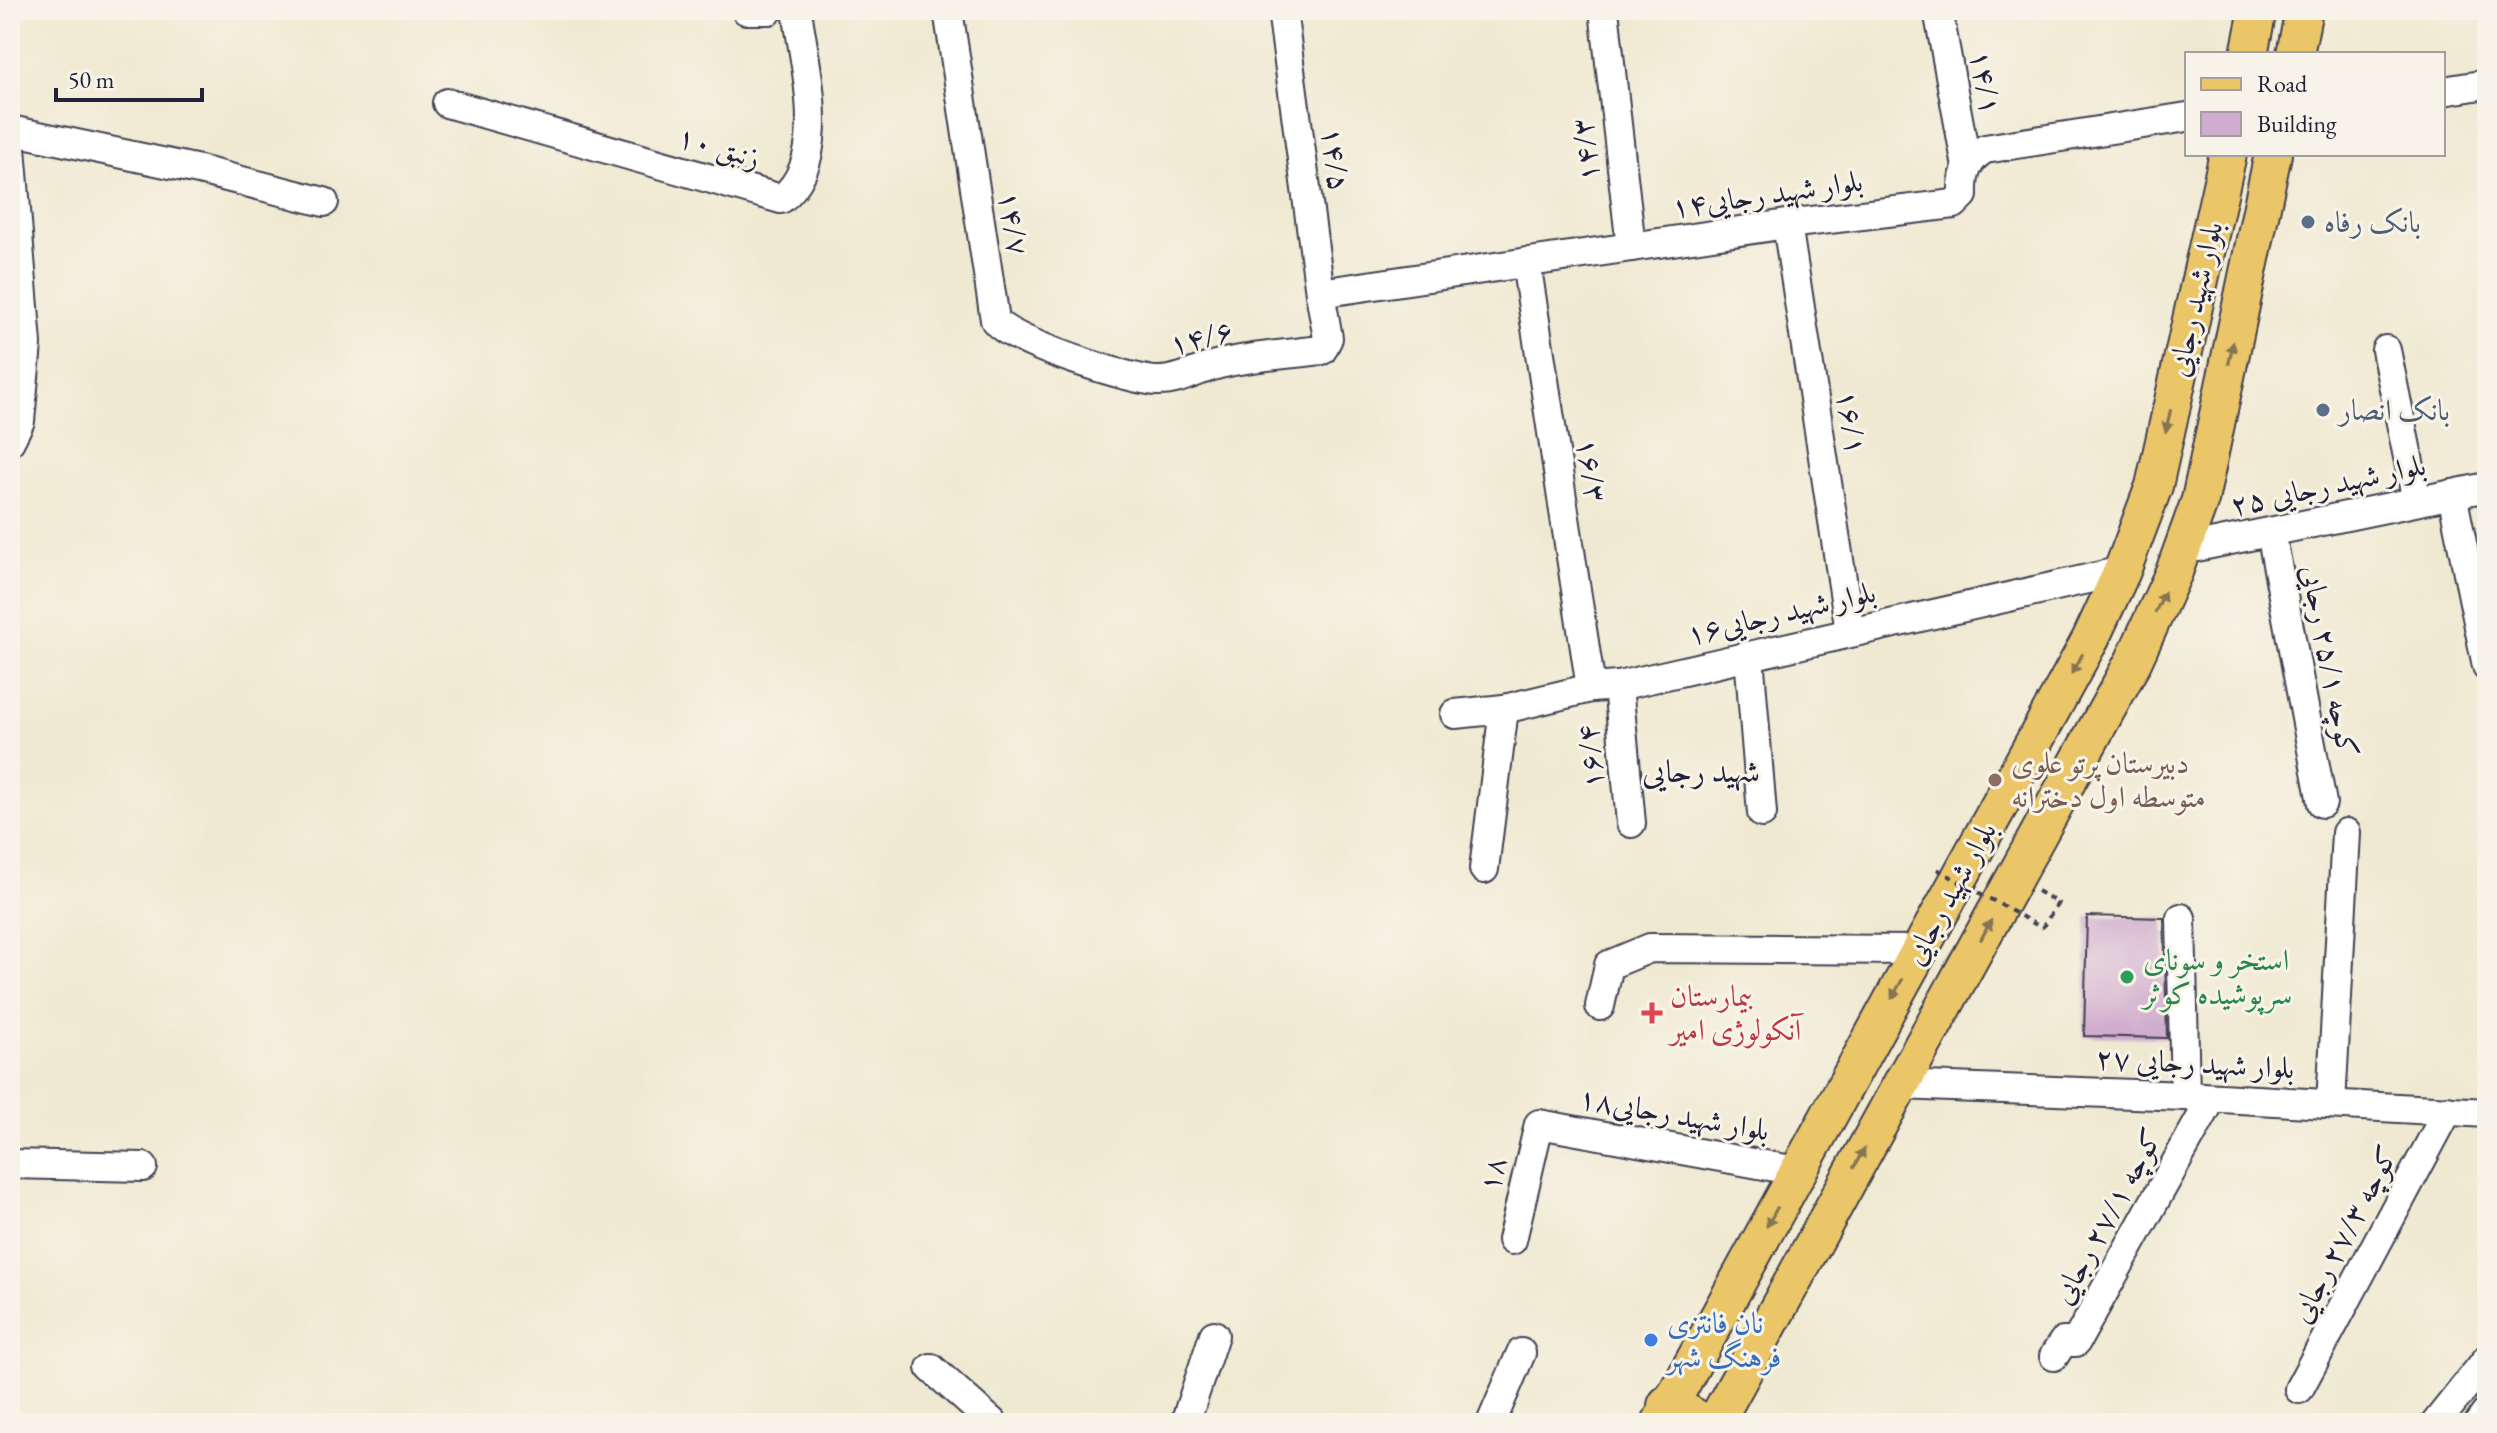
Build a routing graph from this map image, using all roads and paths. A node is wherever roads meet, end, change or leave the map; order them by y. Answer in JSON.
{"nodes":[{"id":1,"x":746,"y":10,"type":"edge"},
{"id":2,"x":769,"y":10,"type":"edge"},
{"id":3,"x":797,"y":10,"type":"edge"},
{"id":4,"x":948,"y":10,"type":"edge"},
{"id":5,"x":1604,"y":10,"type":"edge"},
{"id":6,"x":1938,"y":10,"type":"edge"},
{"id":7,"x":2258,"y":10,"type":"edge"},
{"id":8,"x":2304,"y":10,"type":"edge"},
{"id":9,"x":1284,"y":22,"type":"edge"},
{"id":10,"x":2249,"y":52,"type":"edge"},
{"id":11,"x":2295,"y":52,"type":"edge"},
{"id":12,"x":2487,"y":84,"type":"edge"},
{"id":13,"x":2445,"y":91,"type":"edge"},
{"id":14,"x":447,"y":103,"type":"dead end"},
{"id":15,"x":2185,"y":117,"type":"edge"},
{"id":16,"x":10,"y":130,"type":"edge"},
{"id":17,"x":10,"y":136,"type":"edge"},
{"id":18,"x":2228,"y":156,"type":"edge"},
{"id":19,"x":2273,"y":156,"type":"edge"},
{"id":20,"x":1967,"y":167,"type":"junction"},
{"id":21,"x":324,"y":202,"type":"dead end"},
{"id":22,"x":1787,"y":224,"type":"junction"},
{"id":23,"x":1631,"y":247,"type":"junction"},
{"id":24,"x":1526,"y":262,"type":"junction"},
{"id":25,"x":1320,"y":293,"type":"junction"},
{"id":26,"x":998,"y":327,"type":"joint"},
{"id":27,"x":2386,"y":350,"type":"dead end"},
{"id":28,"x":17,"y":377,"type":"edge"},
{"id":29,"x":10,"y":441,"type":"edge"},
{"id":30,"x":2487,"y":487,"type":"edge"},
{"id":31,"x":2452,"y":494,"type":"junction"},
{"id":32,"x":2417,"y":501,"type":"junction"},
{"id":33,"x":2271,"y":532,"type":"junction"},
{"id":34,"x":2182,"y":550,"type":"junction"},
{"id":35,"x":2122,"y":571,"type":"junction"},
{"id":36,"x":1850,"y":631,"type":"junction"},
{"id":37,"x":1749,"y":656,"type":"junction"},
{"id":38,"x":2487,"y":666,"type":"edge"},
{"id":39,"x":1604,"y":687,"type":"junction"},
{"id":40,"x":1504,"y":709,"type":"junction"},
{"id":41,"x":1455,"y":714,"type":"dead end"},
{"id":42,"x":2322,"y":803,"type":"dead end"},
{"id":43,"x":1762,"y":813,"type":"dead end"},
{"id":44,"x":1631,"y":823,"type":"dead end"},
{"id":45,"x":2346,"y":833,"type":"dead end"},
{"id":46,"x":1484,"y":869,"type":"dead end"},
{"id":47,"x":1937,"y":869,"type":"dead end"},
{"id":48,"x":2058,"y":903,"type":"dead end"},
{"id":49,"x":2181,"y":918,"type":"dead end"},
{"id":50,"x":1919,"y":950,"type":"junction"},
{"id":51,"x":1600,"y":1006,"type":"dead end"},
{"id":52,"x":1899,"y":1085,"type":"junction"},
{"id":53,"x":2199,"y":1097,"type":"junction"},
{"id":54,"x":2331,"y":1104,"type":"junction"},
{"id":55,"x":2448,"y":1110,"type":"junction"},
{"id":56,"x":2487,"y":1113,"type":"edge"},
{"id":57,"x":1539,"y":1124,"type":"joint"},
{"id":58,"x":10,"y":1164,"type":"edge"},
{"id":59,"x":143,"y":1167,"type":"dead end"},
{"id":60,"x":1797,"y":1171,"type":"junction"},
{"id":61,"x":1512,"y":1240,"type":"dead end"},
{"id":62,"x":1214,"y":1335,"type":"dead end"},
{"id":63,"x":1521,"y":1353,"type":"dead end"},
{"id":64,"x":2054,"y":1356,"type":"dead end"},
{"id":65,"x":2487,"y":1359,"type":"edge"},
{"id":66,"x":931,"y":1368,"type":"dead end"},
{"id":67,"x":2299,"y":1389,"type":"dead end"},
{"id":68,"x":2487,"y":1412,"type":"edge"},
{"id":69,"x":1676,"y":1417,"type":"edge"},
{"id":70,"x":993,"y":1423,"type":"edge"},
{"id":71,"x":1185,"y":1423,"type":"edge"},
{"id":72,"x":1491,"y":1423,"type":"edge"},
{"id":73,"x":1715,"y":1423,"type":"edge"},
{"id":74,"x":2436,"y":1423,"type":"edge"},
{"id":75,"x":2479,"y":1423,"type":"edge"}],
"edges":[{"from":1,"to":2,"type":"street"},
{"from":3,"to":14,"type":"street","name":"زنبق ۱۰"},
{"from":4,"to":26,"type":"street","name":"۱۴/۷"},
{"from":5,"to":23,"type":"street","name":"۱۴/۳"},
{"from":6,"to":20,"type":"street","name":"۱۴/۱"},
{"from":7,"to":10,"type":"main road"},
{"from":8,"to":11,"type":"main road"},
{"from":9,"to":25,"type":"street","name":"۱۴/۵"},
{"from":12,"to":13,"type":"street"},
{"from":15,"to":20,"type":"street"},
{"from":16,"to":21,"type":"street"},
{"from":17,"to":28,"type":"street"},
{"from":18,"to":35,"type":"main road","name":"بلوار شهید رجایی","one_way":true},
{"from":34,"to":19,"type":"main road","name":"بلوار شهید رجایی","one_way":true},
{"from":20,"to":22,"type":"street","name":"بلوار شهید رجایی۱۴"},
{"from":22,"to":23,"type":"street","name":"بلوار شهید رجایی۱۴"},
{"from":22,"to":36,"type":"street","name":"۱۶/۱"},
{"from":23,"to":24,"type":"street","name":"بلوار شهید رجایی۱۴"},
{"from":24,"to":25,"type":"street","name":"بلوار شهید رجایی۱۴"},
{"from":24,"to":39,"type":"street","name":"۱۶/۳"},
{"from":25,"to":26,"type":"street","name":"۱۴/۶"},
{"from":27,"to":32,"type":"street"},
{"from":28,"to":29,"type":"street"},
{"from":30,"to":31,"type":"street","name":"۲۵ بلوار شهید رجایی"},
{"from":31,"to":32,"type":"street","name":"۲۵ بلوار شهید رجایی"},
{"from":31,"to":38,"type":"street"},
{"from":32,"to":33,"type":"street","name":"۲۵ بلوار شهید رجایی"},
{"from":33,"to":34,"type":"street","name":"۲۵ بلوار شهید رجایی"},
{"from":33,"to":42,"type":"street","name":"کوچه ۲۵/۱ رجایی"},
{"from":52,"to":34,"type":"main road","name":"بلوار شهید رجایی","one_way":true},
{"from":35,"to":36,"type":"street","name":"بلوار شهید رجایی۱۶"},
{"from":35,"to":50,"type":"main road","name":"بلوار شهید رجایی","one_way":true},
{"from":36,"to":37,"type":"street","name":"بلوار شهید رجایی۱۶"},
{"from":37,"to":39,"type":"street","name":"بلوار شهید رجایی۱۶"},
{"from":37,"to":43,"type":"street"},
{"from":39,"to":40,"type":"street","name":"بلوار شهید رجایی۱۶"},
{"from":39,"to":44,"type":"street","name":"۱۶/۴"},
{"from":40,"to":41,"type":"street","name":"بلوار شهید رجایی۱۶"},
{"from":40,"to":46,"type":"street"},
{"from":45,"to":54,"type":"street"},
{"from":47,"to":48,"type":"path","bridge":true},
{"from":49,"to":53,"type":"street"},
{"from":50,"to":51,"type":"street"},
{"from":50,"to":60,"type":"main road","name":"بلوار شهید رجایی","one_way":true},
{"from":52,"to":53,"type":"street","name":"۲۷ بلوار شهید رجایی"},
{"from":73,"to":52,"type":"main road","name":"بلوار شهید رجایی","one_way":true},
{"from":53,"to":54,"type":"street","name":"۲۷ بلوار شهید رجایی"},
{"from":53,"to":64,"type":"street","name":"کوچه ۲۷/۱ رجایی"},
{"from":54,"to":55,"type":"street","name":"۲۷ بلوار شهید رجایی"},
{"from":55,"to":56,"type":"street","name":"۲۷ بلوار شهید رجایی"},
{"from":55,"to":67,"type":"street","name":"کوچه ۲۷/۳ رجایی"},
{"from":57,"to":60,"type":"street","name":"بلوار شهید رجایی۱۸"},
{"from":57,"to":61,"type":"street","name":"۱۸"},
{"from":58,"to":59,"type":"street"},
{"from":60,"to":69,"type":"main road","name":"بلوار شهید رجایی","one_way":true},
{"from":62,"to":71,"type":"street"},
{"from":63,"to":72,"type":"street"},
{"from":65,"to":74,"type":"street"},
{"from":66,"to":70,"type":"street"},
{"from":68,"to":75,"type":"street"}]}
